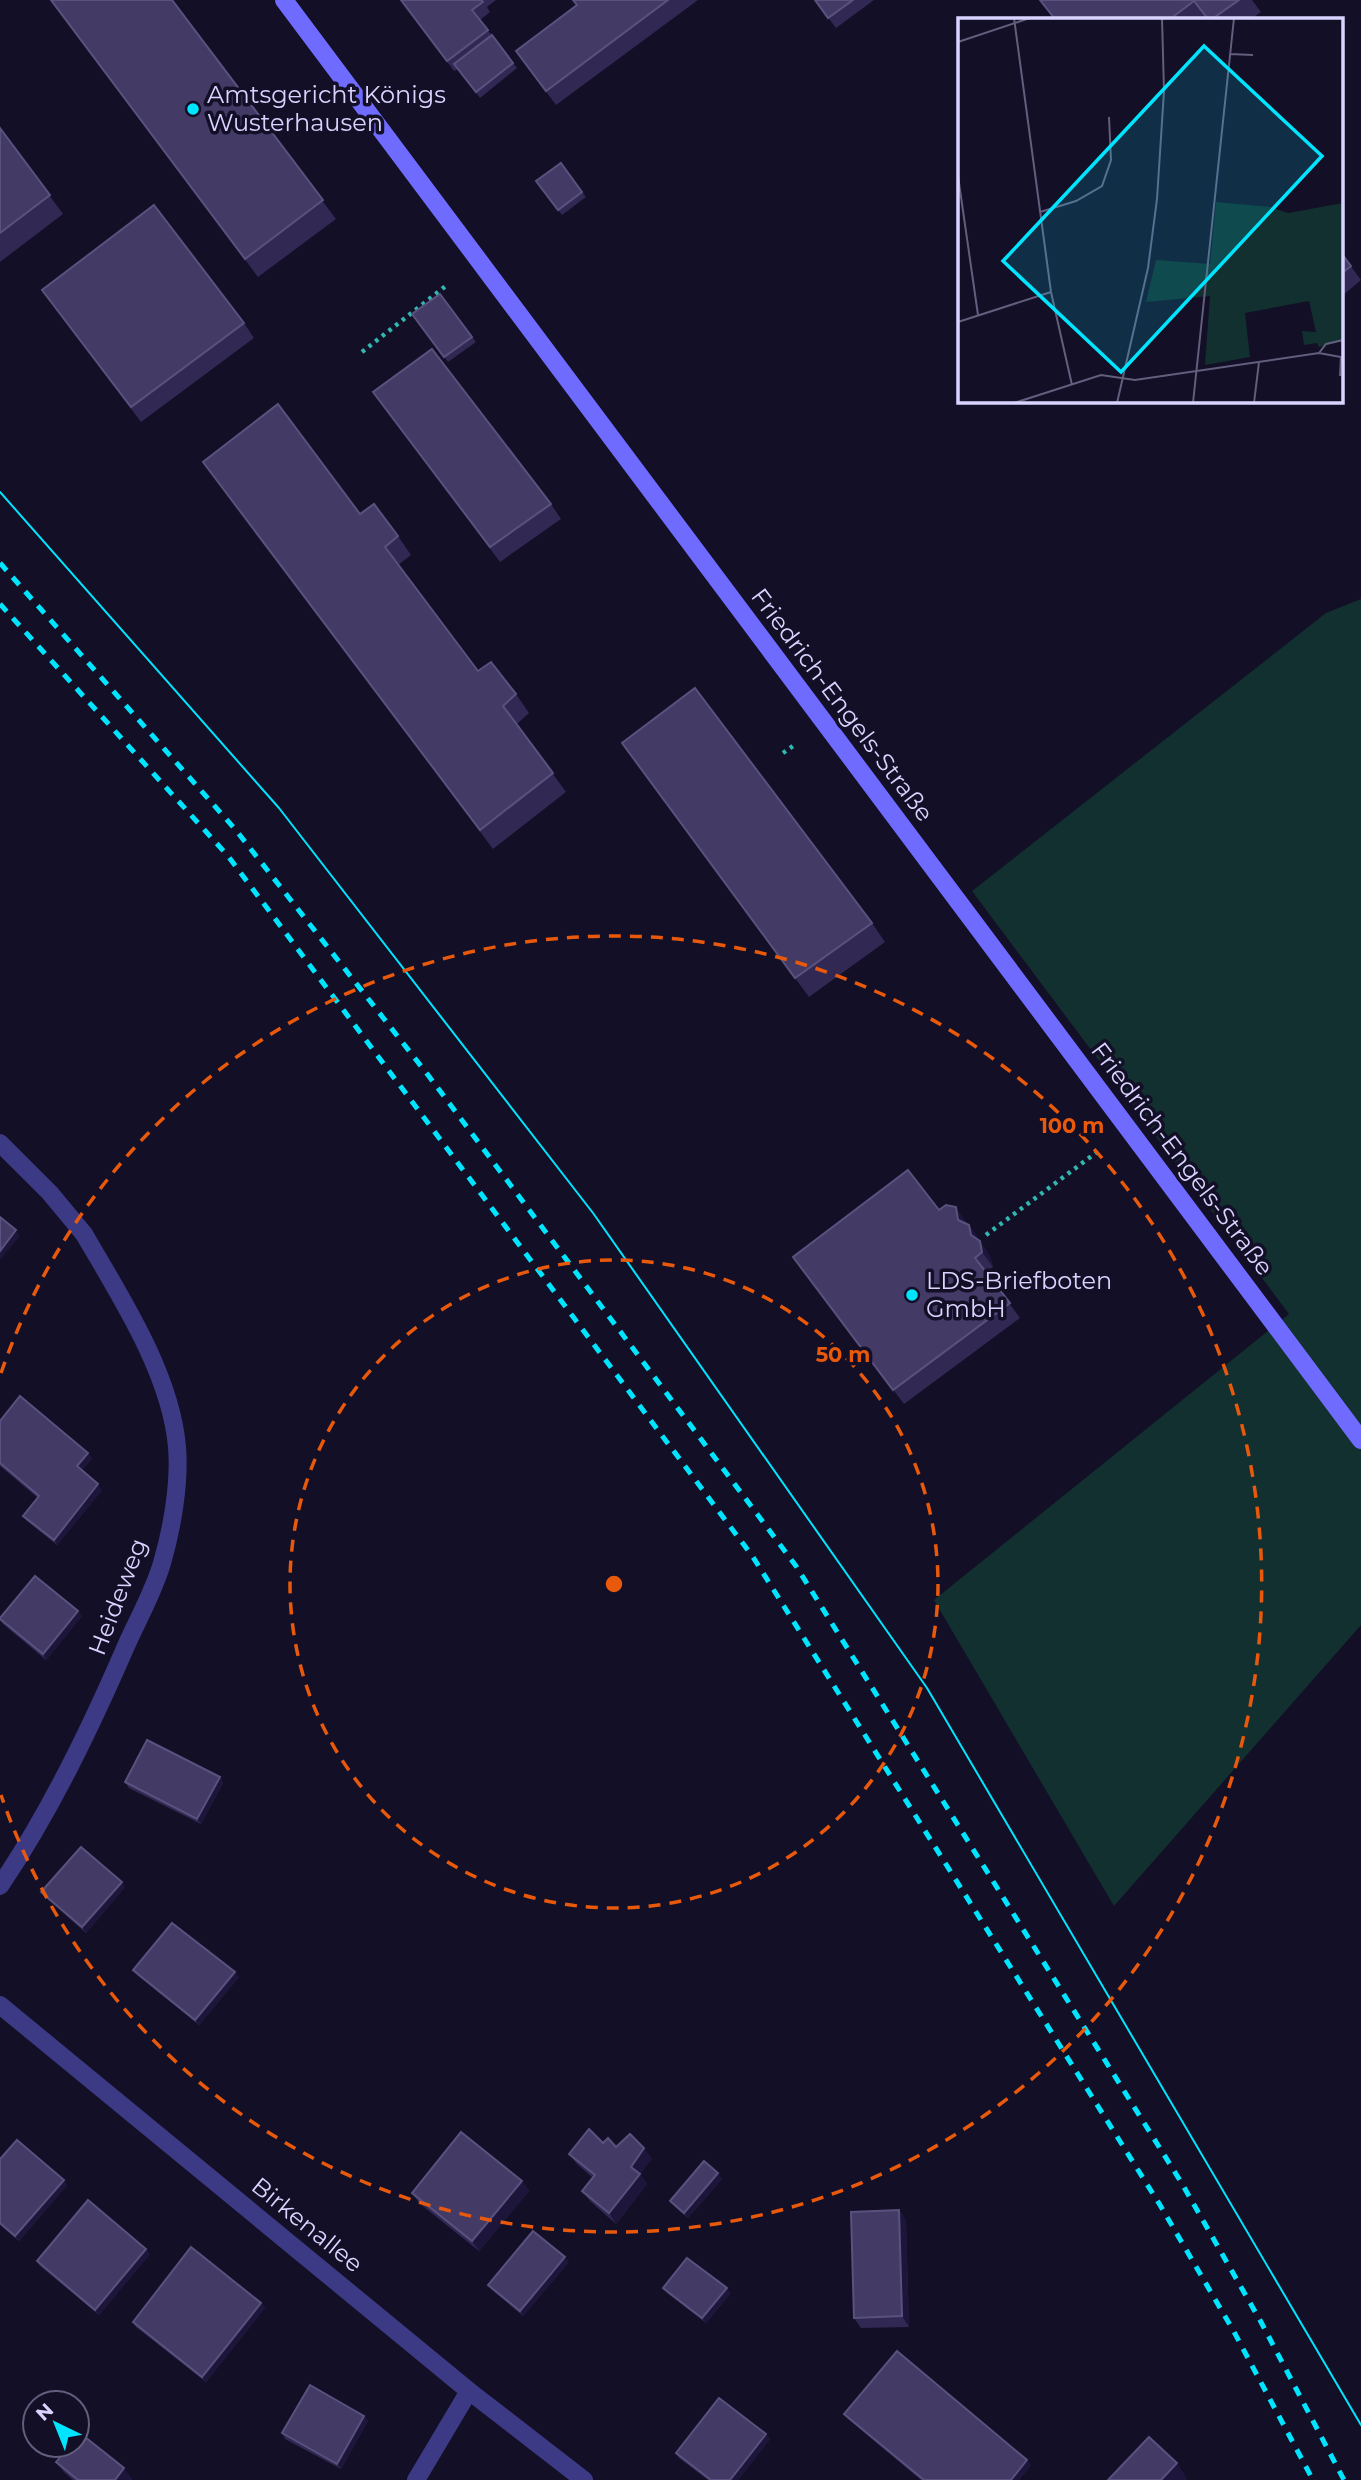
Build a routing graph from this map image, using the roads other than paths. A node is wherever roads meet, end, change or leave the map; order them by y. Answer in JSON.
{"nodes":[{"id":1,"x":284,"y":0,"type":"edge"},
{"id":2,"x":0,"y":1143,"type":"edge"},
{"id":3,"x":1361,"y":1440,"type":"edge"},
{"id":4,"x":0,"y":1886,"type":"edge"},
{"id":5,"x":0,"y":2005,"type":"edge"},
{"id":6,"x":470,"y":2391,"type":"junction"},
{"id":7,"x":416,"y":2480,"type":"edge"},
{"id":8,"x":584,"y":2480,"type":"edge"}],
"edges":[{"from":1,"to":3,"type":"main road","name":"Friedrich-Engels-Straße"},
{"from":2,"to":4,"type":"street","name":"Heideweg"},
{"from":5,"to":6,"type":"street","name":"Birkenallee"},
{"from":6,"to":7,"type":"street"},
{"from":6,"to":8,"type":"street","name":"Birkenallee"}]}
